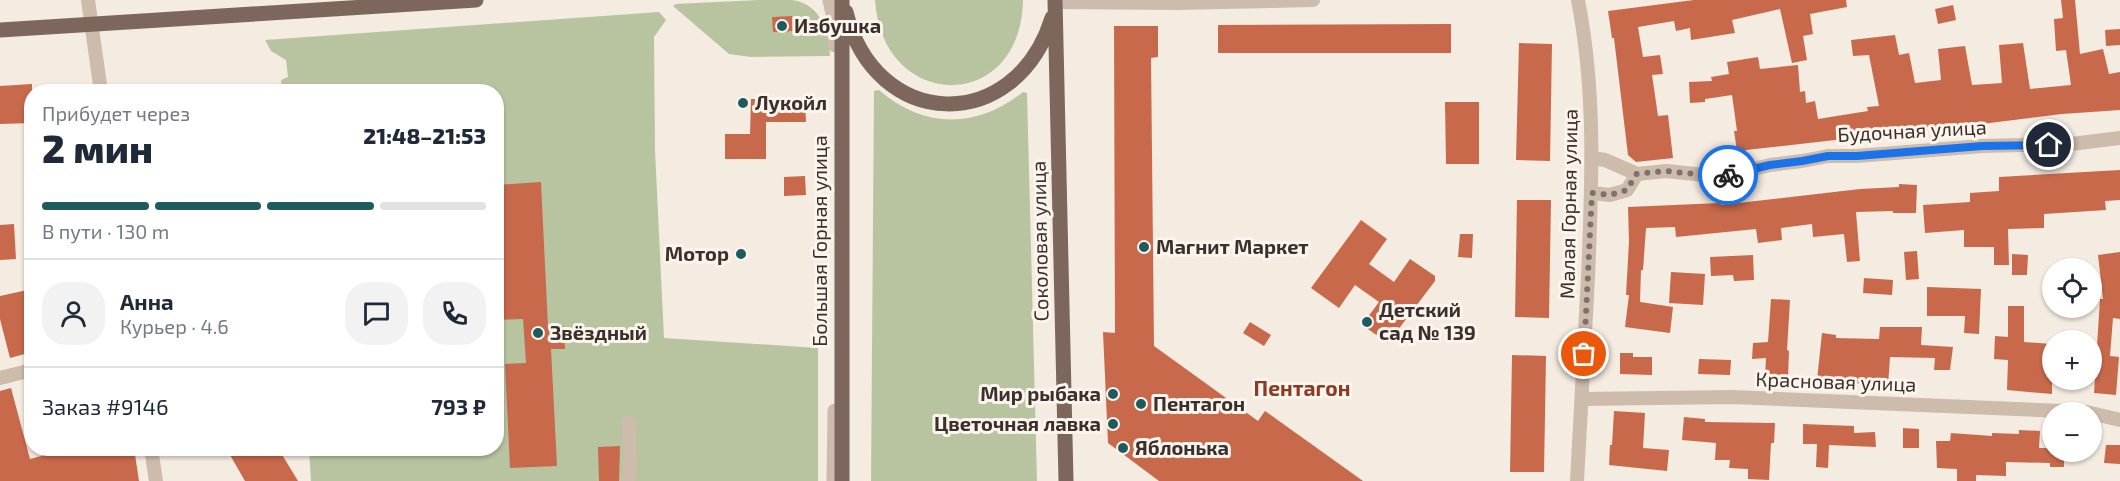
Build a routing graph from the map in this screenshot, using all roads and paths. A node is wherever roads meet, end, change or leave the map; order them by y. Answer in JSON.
{"nodes":[{"id":1,"x":88,"y":0,"type":"edge"},
{"id":2,"x":476,"y":0,"type":"edge"},
{"id":3,"x":830,"y":0,"type":"edge"},
{"id":4,"x":843,"y":0,"type":"edge"},
{"id":5,"x":1313,"y":0,"type":"edge"},
{"id":6,"x":1578,"y":0,"type":"edge"},
{"id":7,"x":1055,"y":1,"type":"edge"},
{"id":8,"x":92,"y":24,"type":"junction"},
{"id":9,"x":0,"y":30,"type":"edge"},
{"id":10,"x":100,"y":84,"type":"edge"},
{"id":11,"x":2120,"y":138,"type":"edge"},
{"id":12,"x":1592,"y":158,"type":"junction"},
{"id":13,"x":1636,"y":174,"type":"junction"},
{"id":14,"x":1592,"y":193,"type":"junction"},
{"id":15,"x":24,"y":372,"type":"edge"},
{"id":16,"x":0,"y":378,"type":"edge"},
{"id":17,"x":1583,"y":399,"type":"junction"},
{"id":18,"x":2042,"y":411,"type":"edge"},
{"id":19,"x":2102,"y":416,"type":"edge"},
{"id":20,"x":2120,"y":420,"type":"edge"},
{"id":21,"x":629,"y":423,"type":"dead end"},
{"id":22,"x":152,"y":456,"type":"edge"},
{"id":23,"x":156,"y":481,"type":"edge"},
{"id":24,"x":628,"y":481,"type":"edge"},
{"id":25,"x":834,"y":481,"type":"edge"},
{"id":26,"x":842,"y":481,"type":"edge"},
{"id":27,"x":1066,"y":481,"type":"edge"},
{"id":28,"x":1577,"y":481,"type":"edge"}],
"edges":[{"from":1,"to":8,"type":"street"},
{"from":2,"to":8,"type":"main road"},
{"from":3,"to":25,"type":"street"},
{"from":4,"to":7,"type":"main road"},
{"from":4,"to":26,"type":"main road","name":"Большая Горная улица"},
{"from":5,"to":7,"type":"street"},
{"from":6,"to":12,"type":"street","name":"Малая Горная улица"},
{"from":7,"to":27,"type":"main road","name":"Соколовая улица"},
{"from":8,"to":9,"type":"main road"},
{"from":8,"to":10,"type":"street"},
{"from":11,"to":13,"type":"street","name":"Будочная улица"},
{"from":12,"to":13,"type":"street"},
{"from":12,"to":14,"type":"street","name":"Малая Горная улица"},
{"from":13,"to":14,"type":"street"},
{"from":14,"to":17,"type":"street","name":"Малая Горная улица"},
{"from":15,"to":16,"type":"street"},
{"from":17,"to":18,"type":"street","name":"Красновая улица"},
{"from":17,"to":28,"type":"street","name":"Малая Горная улица"},
{"from":19,"to":20,"type":"street","name":"Красновая улица"},
{"from":21,"to":24,"type":"street"},
{"from":22,"to":23,"type":"street"}]}
